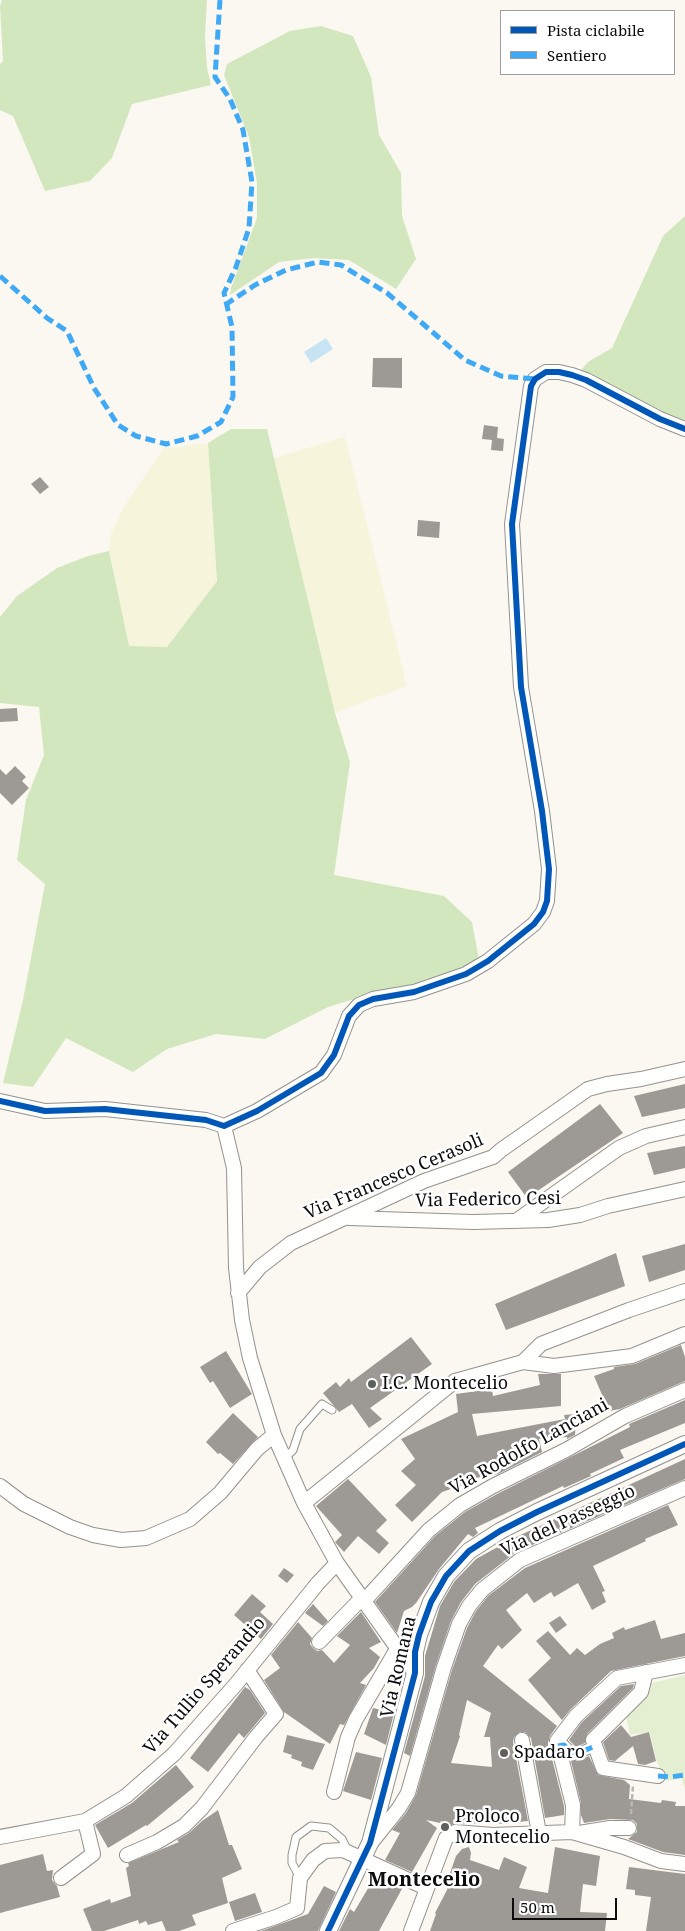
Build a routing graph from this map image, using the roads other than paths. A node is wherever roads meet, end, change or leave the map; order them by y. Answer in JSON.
{"nodes":[{"id":1,"x":685,"y":429,"type":"edge"},
{"id":2,"x":685,"y":1069,"type":"edge"},
{"id":3,"x":0,"y":1101,"type":"edge"},
{"id":4,"x":224,"y":1126,"type":"junction"},
{"id":5,"x":685,"y":1127,"type":"edge"},
{"id":6,"x":685,"y":1189,"type":"edge"},
{"id":7,"x":348,"y":1218,"type":"junction"},
{"id":8,"x":516,"y":1221,"type":"junction"},
{"id":9,"x":685,"y":1292,"type":"edge"},
{"id":10,"x":238,"y":1293,"type":"junction"},
{"id":11,"x":685,"y":1334,"type":"edge"},
{"id":12,"x":523,"y":1362,"type":"junction"},
{"id":13,"x":685,"y":1390,"type":"edge"},
{"id":14,"x":332,"y":1410,"type":"dead end"},
{"id":15,"x":274,"y":1435,"type":"junction"},
{"id":16,"x":685,"y":1444,"type":"edge"},
{"id":17,"x":284,"y":1459,"type":"junction"},
{"id":18,"x":0,"y":1486,"type":"edge"},
{"id":19,"x":685,"y":1488,"type":"edge"},
{"id":20,"x":304,"y":1503,"type":"junction"},
{"id":21,"x":337,"y":1564,"type":"junction"},
{"id":22,"x":363,"y":1600,"type":"junction"},
{"id":23,"x":319,"y":1642,"type":"dead end"},
{"id":24,"x":397,"y":1649,"type":"junction"},
{"id":25,"x":685,"y":1665,"type":"edge"},
{"id":26,"x":247,"y":1670,"type":"junction"},
{"id":27,"x":646,"y":1672,"type":"junction"},
{"id":28,"x":414,"y":1673,"type":"junction"},
{"id":29,"x":522,"y":1740,"type":"dead end"},
{"id":30,"x":558,"y":1746,"type":"junction"},
{"id":31,"x":595,"y":1746,"type":"junction"},
{"id":32,"x":658,"y":1776,"type":"dead end"},
{"id":33,"x":334,"y":1792,"type":"dead end"},
{"id":34,"x":85,"y":1822,"type":"junction"},
{"id":35,"x":629,"y":1828,"type":"road end"},
{"id":36,"x":538,"y":1833,"type":"junction"},
{"id":37,"x":574,"y":1833,"type":"junction"},
{"id":38,"x":0,"y":1837,"type":"edge"},
{"id":39,"x":370,"y":1843,"type":"junction"},
{"id":40,"x":127,"y":1855,"type":"dead end"},
{"id":41,"x":356,"y":1857,"type":"junction"},
{"id":42,"x":685,"y":1864,"type":"edge"},
{"id":43,"x":62,"y":1878,"type":"dead end"},
{"id":44,"x":300,"y":1878,"type":"junction"},
{"id":45,"x":426,"y":1888,"type":"junction"},
{"id":46,"x":233,"y":1931,"type":"edge"},
{"id":47,"x":328,"y":1931,"type":"edge"},
{"id":48,"x":411,"y":1931,"type":"edge"}],
"edges":[{"from":1,"to":4,"type":"street"},
{"from":2,"to":7,"type":"street","name":"Via Francesco Cerasoli"},
{"from":3,"to":4,"type":"street"},
{"from":4,"to":10,"type":"street"},
{"from":5,"to":8,"type":"street"},
{"from":6,"to":8,"type":"street","name":"Via Federico Cesi"},
{"from":7,"to":8,"type":"street","name":"Via Federico Cesi"},
{"from":7,"to":10,"type":"street","name":"Via Francesco Cerasoli"},
{"from":9,"to":12,"type":"street"},
{"from":10,"to":15,"type":"street"},
{"from":11,"to":12,"type":"street"},
{"from":12,"to":20,"type":"street"},
{"from":13,"to":22,"type":"street","name":"Via Rodolfo Lanciani"},
{"from":14,"to":17,"type":"lane"},
{"from":15,"to":17,"type":"street"},
{"from":15,"to":18,"type":"street"},
{"from":16,"to":28,"type":"street","name":"Via Romana"},
{"from":17,"to":20,"type":"street"},
{"from":19,"to":39,"type":"street","name":"Via del Passeggio"},
{"from":20,"to":21,"type":"street"},
{"from":21,"to":22,"type":"street"},
{"from":21,"to":26,"type":"street","name":"Via Tullio Sperandio"},
{"from":22,"to":23,"type":"street","name":"Via Rodolfo Lanciani"},
{"from":22,"to":24,"type":"street"},
{"from":24,"to":28,"type":"street"},
{"from":24,"to":33,"type":"street"},
{"from":25,"to":27,"type":"street"},
{"from":26,"to":34,"type":"street","name":"Via Tullio Sperandio"},
{"from":26,"to":40,"type":"street"},
{"from":27,"to":30,"type":"street"},
{"from":27,"to":31,"type":"street"},
{"from":28,"to":39,"type":"street","name":"Via Romana"},
{"from":29,"to":36,"type":"street"},
{"from":30,"to":31,"type":"street"},
{"from":30,"to":37,"type":"street"},
{"from":31,"to":32,"type":"street"},
{"from":34,"to":38,"type":"street","name":"Via Tullio Sperandio"},
{"from":34,"to":43,"type":"street"},
{"from":35,"to":37,"type":"street"},
{"from":36,"to":37,"type":"street"},
{"from":36,"to":45,"type":"street"},
{"from":37,"to":42,"type":"street"},
{"from":39,"to":41,"type":"street","name":"Via Romana"},
{"from":41,"to":44,"type":"street"},
{"from":41,"to":44,"type":"lane"},
{"from":41,"to":45,"type":"street"},
{"from":41,"to":47,"type":"street","name":"Via Romana"},
{"from":44,"to":46,"type":"street"},
{"from":45,"to":48,"type":"street"}]}
